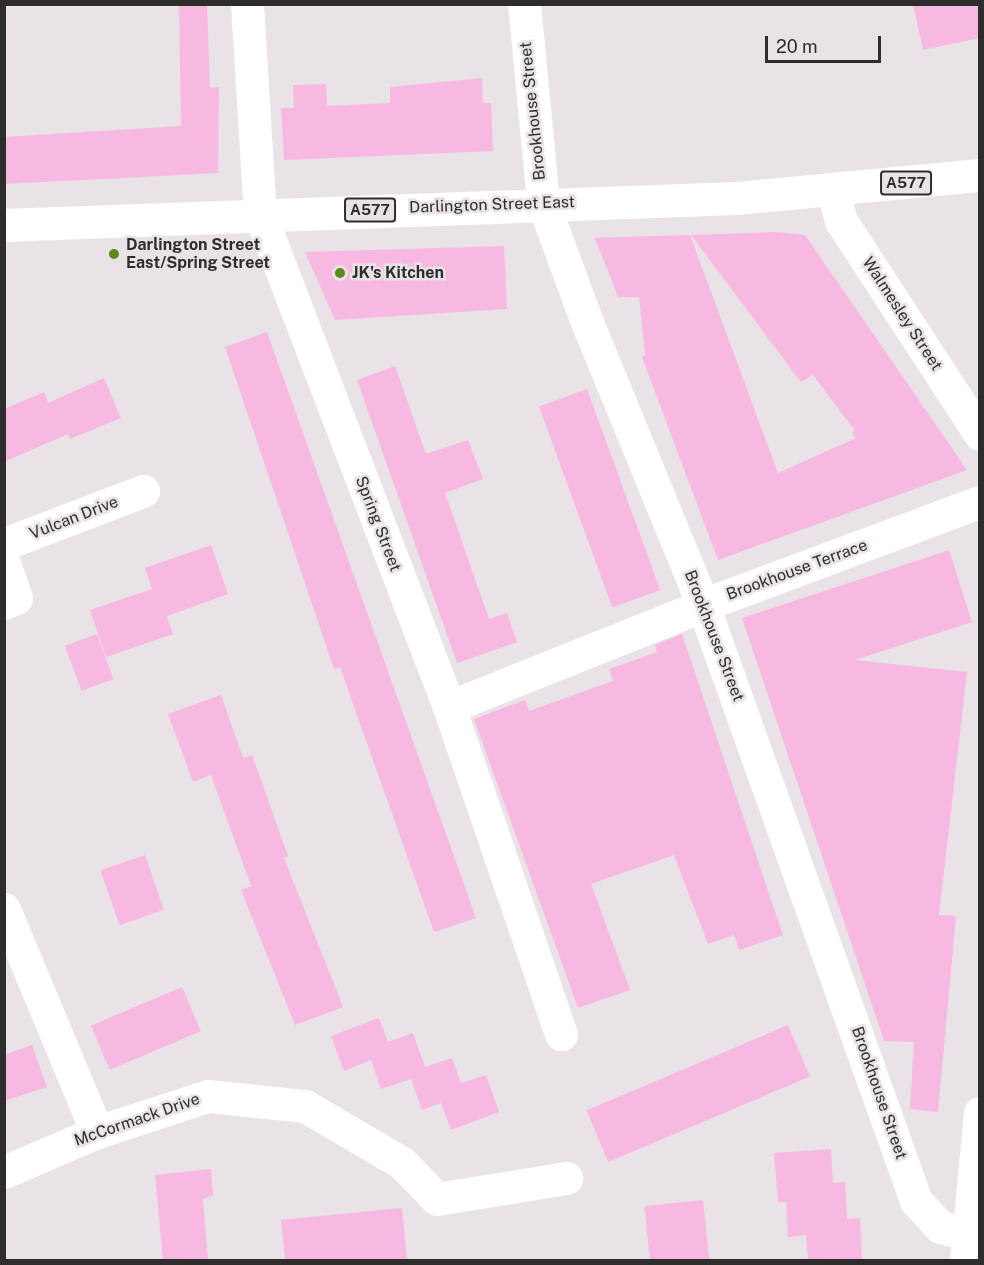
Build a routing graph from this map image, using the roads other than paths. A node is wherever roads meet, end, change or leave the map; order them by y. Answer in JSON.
{"nodes":[{"id":1,"x":247,"y":4,"type":"edge"},
{"id":2,"x":524,"y":4,"type":"edge"},
{"id":3,"x":980,"y":175,"type":"edge"},
{"id":4,"x":833,"y":191,"type":"junction"},
{"id":5,"x":543,"y":202,"type":"junction"},
{"id":6,"x":260,"y":214,"type":"junction"},
{"id":7,"x":4,"y":225,"type":"edge"},
{"id":8,"x":980,"y":434,"type":"edge"},
{"id":9,"x":143,"y":491,"type":"dead end"},
{"id":10,"x":980,"y":502,"type":"edge"},
{"id":11,"x":4,"y":544,"type":"edge"},
{"id":12,"x":4,"y":563,"type":"edge"},
{"id":13,"x":4,"y":603,"type":"edge"},
{"id":14,"x":704,"y":605,"type":"junction"},
{"id":15,"x":449,"y":707,"type":"junction"},
{"id":16,"x":4,"y":909,"type":"edge"},
{"id":17,"x":561,"y":1034,"type":"dead end"},
{"id":18,"x":980,"y":1113,"type":"edge"},
{"id":19,"x":97,"y":1132,"type":"junction"},
{"id":20,"x":4,"y":1172,"type":"edge"},
{"id":21,"x":566,"y":1178,"type":"dead end"},
{"id":22,"x":968,"y":1247,"type":"edge"}],
"edges":[{"from":1,"to":6,"type":"main road","name":"Spring Street"},
{"from":2,"to":5,"type":"main road","name":"Brookhouse Street"},
{"from":3,"to":4,"type":"main road","name":"Darlington Street East","number":"A577"},
{"from":4,"to":5,"type":"main road","name":"Darlington Street East","number":"A577"},
{"from":4,"to":8,"type":"main road","name":"Walmesley Street"},
{"from":5,"to":6,"type":"main road","name":"Darlington Street East","number":"A577"},
{"from":5,"to":14,"type":"main road","name":"Brookhouse Street"},
{"from":6,"to":7,"type":"main road","name":"Darlington Street East","number":"A577"},
{"from":6,"to":15,"type":"main road","name":"Spring Street"},
{"from":9,"to":11,"type":"main road","name":"Vulcan Drive"},
{"from":10,"to":14,"type":"main road","name":"Brookhouse Terrace"},
{"from":12,"to":13,"type":"main road"},
{"from":14,"to":15,"type":"main road","name":"Brookhouse Terrace"},
{"from":14,"to":22,"type":"main road","name":"Brookhouse Street"},
{"from":15,"to":17,"type":"main road","name":"Spring Street"},
{"from":16,"to":19,"type":"main road"},
{"from":18,"to":22,"type":"main road"},
{"from":19,"to":20,"type":"main road","name":"McCormack Drive"},
{"from":19,"to":21,"type":"main road","name":"McCormack Drive"}]}
